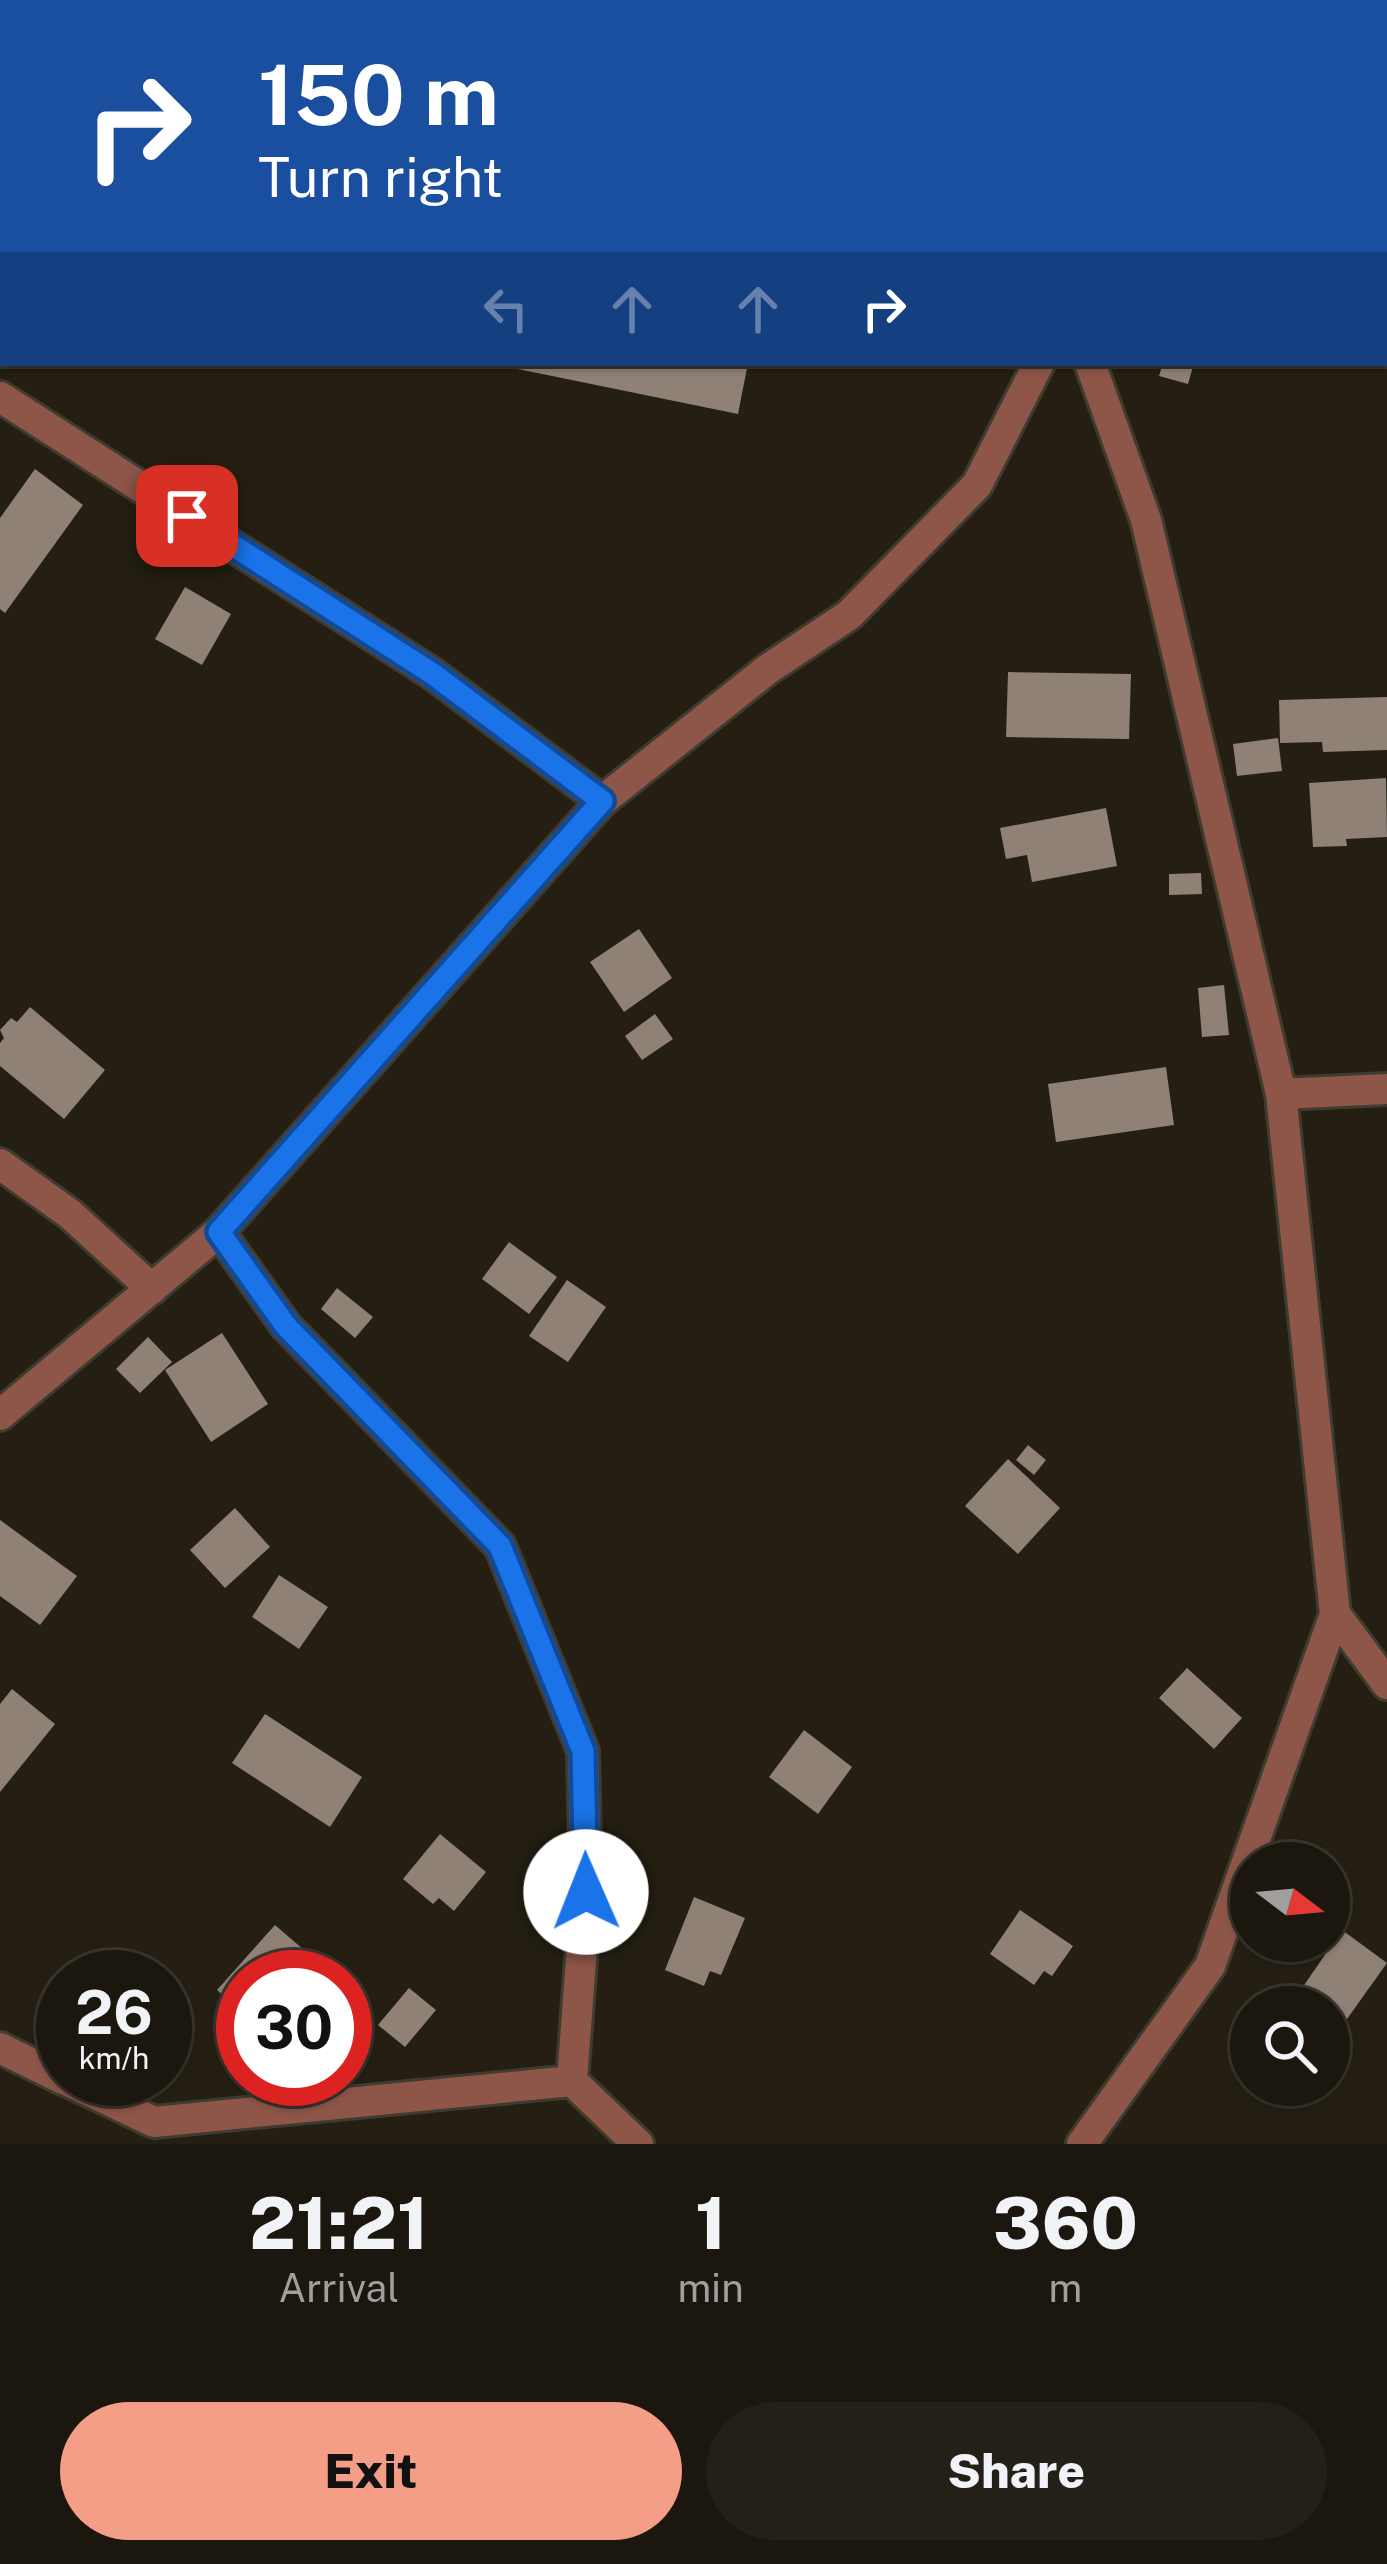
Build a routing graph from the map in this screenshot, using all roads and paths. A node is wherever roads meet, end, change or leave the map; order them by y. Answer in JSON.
{"nodes":[{"id":1,"x":1037,"y":366,"type":"edge"},
{"id":2,"x":1091,"y":366,"type":"edge"},
{"id":3,"x":0,"y":397,"type":"edge"},
{"id":4,"x":602,"y":801,"type":"junction"},
{"id":5,"x":1387,"y":1089,"type":"edge"},
{"id":6,"x":1281,"y":1094,"type":"junction"},
{"id":7,"x":0,"y":1164,"type":"edge"},
{"id":8,"x":219,"y":1232,"type":"junction"},
{"id":9,"x":152,"y":1289,"type":"junction"},
{"id":10,"x":0,"y":1415,"type":"edge"},
{"id":11,"x":1335,"y":1613,"type":"junction"},
{"id":12,"x":1387,"y":1684,"type":"edge"},
{"id":13,"x":0,"y":2048,"type":"edge"},
{"id":14,"x":36,"y":2066,"type":"edge"},
{"id":15,"x":572,"y":2081,"type":"junction"},
{"id":16,"x":120,"y":2106,"type":"edge"},
{"id":17,"x":638,"y":2144,"type":"edge"},
{"id":18,"x":1082,"y":2144,"type":"edge"}],
"edges":[{"from":1,"to":4,"type":"street"},
{"from":2,"to":6,"type":"street"},
{"from":3,"to":4,"type":"street"},
{"from":4,"to":8,"type":"street"},
{"from":5,"to":6,"type":"street"},
{"from":6,"to":11,"type":"street"},
{"from":7,"to":9,"type":"street"},
{"from":8,"to":9,"type":"street"},
{"from":8,"to":15,"type":"street"},
{"from":9,"to":10,"type":"street"},
{"from":11,"to":12,"type":"street"},
{"from":11,"to":18,"type":"street"},
{"from":13,"to":14,"type":"street"},
{"from":15,"to":16,"type":"street"},
{"from":15,"to":17,"type":"street"}]}
